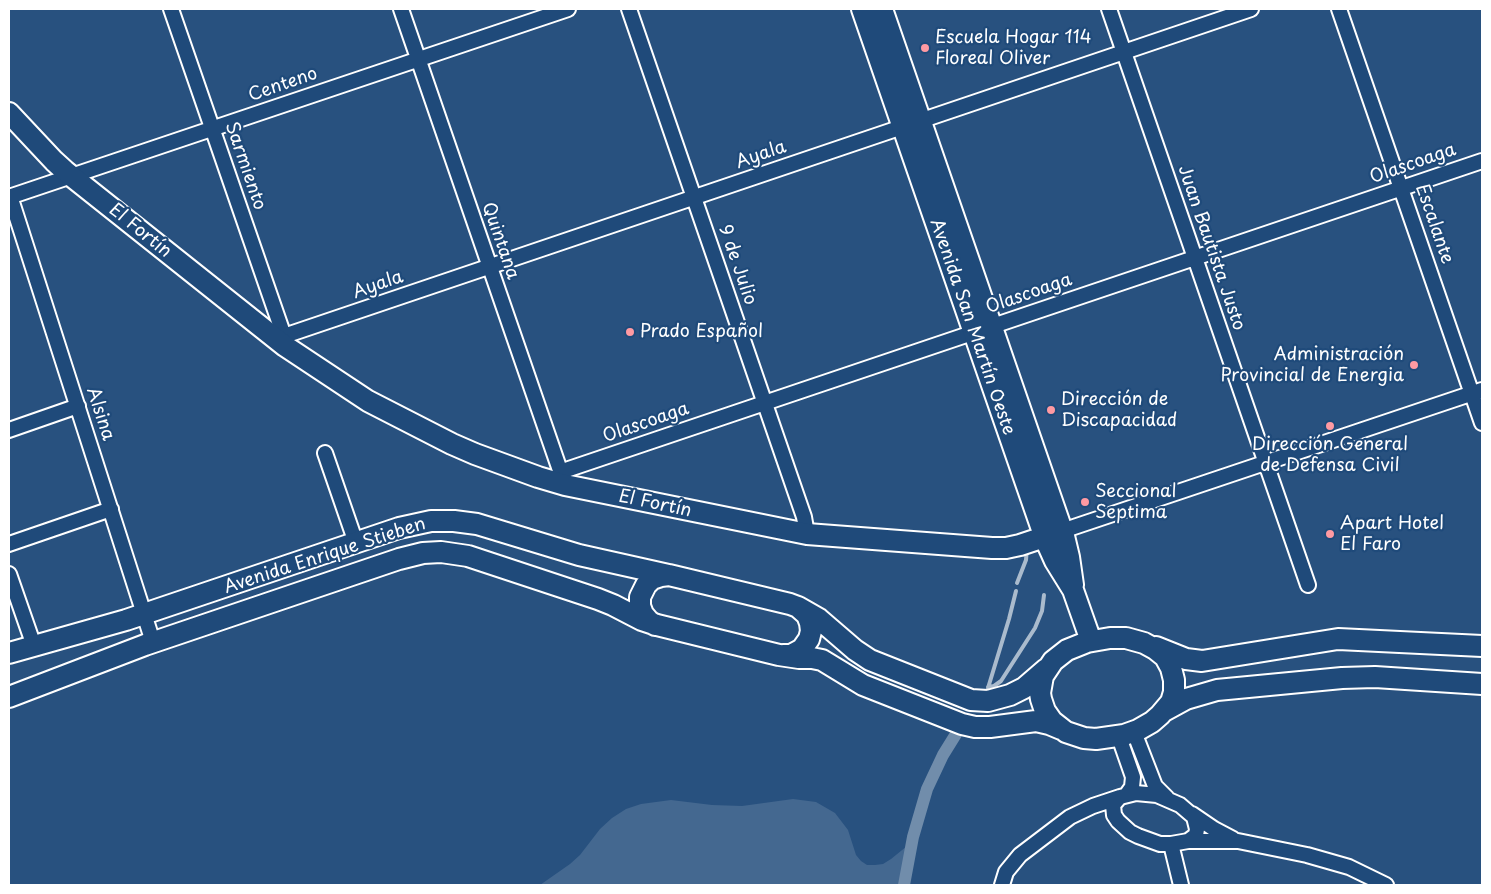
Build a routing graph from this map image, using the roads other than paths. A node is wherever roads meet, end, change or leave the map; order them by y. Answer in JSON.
{"nodes":[{"id":1,"x":171,"y":9,"type":"edge"},
{"id":2,"x":401,"y":9,"type":"edge"},
{"id":3,"x":568,"y":9,"type":"edge"},
{"id":4,"x":629,"y":9,"type":"edge"},
{"id":5,"x":862,"y":9,"type":"edge"},
{"id":6,"x":882,"y":9,"type":"edge"},
{"id":7,"x":1109,"y":9,"type":"edge"},
{"id":8,"x":1251,"y":9,"type":"edge"},
{"id":9,"x":1339,"y":9,"type":"edge"},
{"id":10,"x":1124,"y":52,"type":"junction"},
{"id":11,"x":418,"y":59,"type":"junction"},
{"id":12,"x":9,"y":112,"type":"edge"},
{"id":13,"x":912,"y":124,"type":"junction"},
{"id":14,"x":212,"y":128,"type":"junction"},
{"id":15,"x":1482,"y":161,"type":"edge"},
{"id":16,"x":71,"y":176,"type":"junction"},
{"id":17,"x":1401,"y":188,"type":"junction"},
{"id":18,"x":10,"y":197,"type":"edge"},
{"id":19,"x":694,"y":197,"type":"junction"},
{"id":20,"x":1195,"y":258,"type":"junction"},
{"id":21,"x":490,"y":267,"type":"junction"},
{"id":22,"x":983,"y":329,"type":"junction"},
{"id":23,"x":282,"y":339,"type":"junction"},
{"id":24,"x":1477,"y":392,"type":"edge"},
{"id":25,"x":765,"y":403,"type":"junction"},
{"id":26,"x":78,"y":406,"type":"junction"},
{"id":27,"x":1482,"y":423,"type":"edge"},
{"id":28,"x":9,"y":430,"type":"edge"},
{"id":29,"x":325,"y":453,"type":"dead end"},
{"id":30,"x":1266,"y":462,"type":"junction"},
{"id":31,"x":562,"y":478,"type":"junction"},
{"id":32,"x":111,"y":509,"type":"junction"},
{"id":33,"x":807,"y":534,"type":"junction"},
{"id":34,"x":1053,"y":534,"type":"junction"},
{"id":35,"x":356,"y":543,"type":"junction"},
{"id":36,"x":9,"y":544,"type":"edge"},
{"id":37,"x":9,"y":574,"type":"edge"},
{"id":38,"x":673,"y":576,"type":"junction"},
{"id":39,"x":1308,"y":585,"type":"dead end"},
{"id":40,"x":798,"y":607,"type":"junction"},
{"id":41,"x":144,"y":614,"type":"junction"},
{"id":42,"x":657,"y":625,"type":"junction"},
{"id":43,"x":1091,"y":640,"type":"junction"},
{"id":44,"x":153,"y":642,"type":"junction"},
{"id":45,"x":1150,"y":645,"type":"junction"},
{"id":46,"x":34,"y":646,"type":"junction"},
{"id":47,"x":1482,"y":646,"type":"edge"},
{"id":48,"x":9,"y":653,"type":"edge"},
{"id":49,"x":779,"y":655,"type":"junction"},
{"id":50,"x":1048,"y":665,"type":"junction"},
{"id":51,"x":1482,"y":684,"type":"edge"},
{"id":52,"x":940,"y":688,"type":"junction"},
{"id":53,"x":9,"y":697,"type":"edge"},
{"id":54,"x":1164,"y":711,"type":"junction"},
{"id":55,"x":930,"y":712,"type":"junction"},
{"id":56,"x":1061,"y":729,"type":"junction"},
{"id":57,"x":1126,"y":734,"type":"junction"},
{"id":58,"x":1123,"y":796,"type":"junction"},
{"id":59,"x":1169,"y":800,"type":"junction"},
{"id":60,"x":1188,"y":811,"type":"junction"},
{"id":61,"x":1188,"y":841,"type":"junction"},
{"id":62,"x":1238,"y":841,"type":"junction"},
{"id":63,"x":1171,"y":844,"type":"junction"},
{"id":64,"x":1002,"y":885,"type":"edge"},
{"id":65,"x":1181,"y":885,"type":"edge"},
{"id":66,"x":1386,"y":885,"type":"edge"}],
"edges":[{"from":1,"to":14,"type":"street","name":"Sarmiento"},
{"from":2,"to":11,"type":"street","name":"Quintana"},
{"from":3,"to":11,"type":"street","name":"Centeno"},
{"from":4,"to":19,"type":"street","name":"9 de Julio"},
{"from":5,"to":13,"type":"main road","name":"Avenida San Martín Oeste"},
{"from":6,"to":13,"type":"main road","name":"Avenida San Martín Oeste"},
{"from":7,"to":10,"type":"street","name":"Juan Bautista Justo"},
{"from":8,"to":10,"type":"street","name":"Ayala"},
{"from":9,"to":17,"type":"street","name":"Escalante"},
{"from":10,"to":13,"type":"street","name":"Ayala"},
{"from":10,"to":20,"type":"street","name":"Juan Bautista Justo"},
{"from":11,"to":14,"type":"street","name":"Centeno"},
{"from":11,"to":21,"type":"street","name":"Quintana"},
{"from":12,"to":16,"type":"main road","name":"El Fortín"},
{"from":13,"to":19,"type":"street","name":"Ayala"},
{"from":13,"to":22,"type":"main road","name":"Avenida San Martín Oeste"},
{"from":14,"to":16,"type":"street","name":"Centeno"},
{"from":14,"to":23,"type":"street","name":"Sarmiento"},
{"from":15,"to":17,"type":"street","name":"Olascoaga"},
{"from":16,"to":18,"type":"street","name":"Centeno"},
{"from":16,"to":23,"type":"main road","name":"El Fortín"},
{"from":17,"to":20,"type":"street","name":"Olascoaga"},
{"from":17,"to":24,"type":"street","name":"Escalante"},
{"from":18,"to":26,"type":"street","name":"Alsina"},
{"from":19,"to":21,"type":"street","name":"Ayala"},
{"from":19,"to":25,"type":"street","name":"9 de Julio"},
{"from":20,"to":22,"type":"street","name":"Olascoaga"},
{"from":20,"to":30,"type":"street","name":"Juan Bautista Justo"},
{"from":21,"to":23,"type":"street","name":"Ayala"},
{"from":21,"to":31,"type":"street","name":"Quintana"},
{"from":22,"to":25,"type":"street","name":"Olascoaga"},
{"from":22,"to":34,"type":"main road","name":"Avenida San Martín Oeste"},
{"from":23,"to":31,"type":"main road","name":"El Fortín"},
{"from":24,"to":27,"type":"street","name":"Escalante"},
{"from":24,"to":30,"type":"street"},
{"from":25,"to":31,"type":"street","name":"Olascoaga"},
{"from":25,"to":33,"type":"street","name":"9 de Julio"},
{"from":26,"to":28,"type":"street"},
{"from":26,"to":32,"type":"street","name":"Alsina"},
{"from":29,"to":35,"type":"street"},
{"from":30,"to":34,"type":"street"},
{"from":30,"to":39,"type":"street","name":"Juan Bautista Justo"},
{"from":31,"to":33,"type":"main road","name":"El Fortín"},
{"from":32,"to":36,"type":"street"},
{"from":32,"to":41,"type":"street","name":"Alsina"},
{"from":33,"to":34,"type":"main road","name":"El Fortín"},
{"from":34,"to":43,"type":"main road","name":"Avenida San Martín Oeste"},
{"from":35,"to":38,"type":"main road","name":"Avenida Enrique Stieben"},
{"from":35,"to":41,"type":"main road","name":"Avenida Enrique Stieben"},
{"from":37,"to":46,"type":"street"},
{"from":38,"to":40,"type":"main road","name":"Avenida Enrique Stieben"},
{"from":38,"to":42,"type":"main road","name":"Avenida Enrique Stieben"},
{"from":40,"to":49,"type":"main road"},
{"from":40,"to":52,"type":"main road","name":"Avenida Enrique Stieben"},
{"from":41,"to":44,"type":"street","name":"Alsina"},
{"from":41,"to":46,"type":"main road","name":"Avenida Enrique Stieben"},
{"from":42,"to":44,"type":"main road","name":"Avenida Enrique Stieben"},
{"from":42,"to":49,"type":"main road","name":"Avenida Enrique Stieben"},
{"from":43,"to":45,"type":"main road"},
{"from":43,"to":50,"type":"main road"},
{"from":44,"to":53,"type":"main road","name":"Avenida Enrique Stieben"},
{"from":45,"to":47,"type":"main road"},
{"from":45,"to":54,"type":"main road"},
{"from":46,"to":48,"type":"main road","name":"Avenida Enrique Stieben"},
{"from":49,"to":55,"type":"main road","name":"Avenida Enrique Stieben"},
{"from":50,"to":52,"type":"main road","name":"Avenida Enrique Stieben"},
{"from":50,"to":56,"type":"main road"},
{"from":51,"to":54,"type":"main road"},
{"from":52,"to":55,"type":"main road"},
{"from":54,"to":57,"type":"main road"},
{"from":55,"to":56,"type":"main road","name":"Avenida Enrique Stieben"},
{"from":56,"to":57,"type":"main road"},
{"from":57,"to":58,"type":"street"},
{"from":57,"to":59,"type":"street"},
{"from":58,"to":59,"type":"street"},
{"from":58,"to":63,"type":"street"},
{"from":58,"to":64,"type":"street"},
{"from":59,"to":60,"type":"street"},
{"from":60,"to":61,"type":"street"},
{"from":60,"to":62,"type":"street"},
{"from":61,"to":62,"type":"street"},
{"from":61,"to":63,"type":"street"},
{"from":62,"to":66,"type":"street"},
{"from":63,"to":65,"type":"street"}]}
